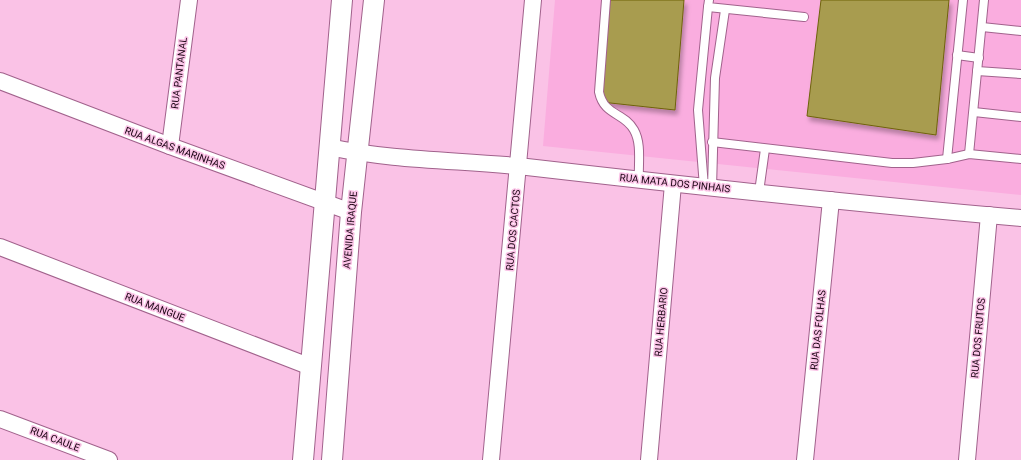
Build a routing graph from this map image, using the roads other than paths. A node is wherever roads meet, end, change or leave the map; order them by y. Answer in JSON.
{"nodes":[{"id":1,"x":189,"y":0,"type":"edge"},
{"id":2,"x":342,"y":0,"type":"edge"},
{"id":3,"x":374,"y":0,"type":"edge"},
{"id":4,"x":533,"y":0,"type":"edge"},
{"id":5,"x":606,"y":0,"type":"edge"},
{"id":6,"x":963,"y":0,"type":"edge"},
{"id":7,"x":984,"y":0,"type":"edge"},
{"id":8,"x":708,"y":4,"type":"edge"},
{"id":9,"x":725,"y":10,"type":"junction"},
{"id":10,"x":804,"y":18,"type":"dead end"},
{"id":11,"x":982,"y":27,"type":"junction"},
{"id":12,"x":1021,"y":32,"type":"edge"},
{"id":13,"x":957,"y":55,"type":"junction"},
{"id":14,"x":979,"y":58,"type":"junction"},
{"id":15,"x":978,"y":70,"type":"junction"},
{"id":16,"x":1021,"y":74,"type":"edge"},
{"id":17,"x":0,"y":81,"type":"edge"},
{"id":18,"x":974,"y":112,"type":"junction"},
{"id":19,"x":1021,"y":117,"type":"edge"},
{"id":20,"x":712,"y":142,"type":"junction"},
{"id":21,"x":170,"y":146,"type":"junction"},
{"id":22,"x":329,"y":147,"type":"junction"},
{"id":23,"x":765,"y":148,"type":"junction"},
{"id":24,"x":357,"y":153,"type":"junction"},
{"id":25,"x":969,"y":154,"type":"junction"},
{"id":26,"x":947,"y":159,"type":"junction"},
{"id":27,"x":1021,"y":159,"type":"edge"},
{"id":28,"x":520,"y":166,"type":"junction"},
{"id":29,"x":639,"y":180,"type":"junction"},
{"id":30,"x":673,"y":184,"type":"junction"},
{"id":31,"x":708,"y":188,"type":"junction"},
{"id":32,"x":759,"y":192,"type":"junction"},
{"id":33,"x":831,"y":200,"type":"junction"},
{"id":34,"x":326,"y":202,"type":"junction"},
{"id":35,"x":351,"y":212,"type":"junction"},
{"id":36,"x":989,"y":215,"type":"junction"},
{"id":37,"x":1021,"y":218,"type":"edge"},
{"id":38,"x":0,"y":247,"type":"edge"},
{"id":39,"x":311,"y":367,"type":"junction"},
{"id":40,"x":0,"y":419,"type":"edge"},
{"id":41,"x":109,"y":460,"type":"edge"},
{"id":42,"x":303,"y":460,"type":"edge"},
{"id":43,"x":332,"y":460,"type":"edge"},
{"id":44,"x":491,"y":460,"type":"edge"},
{"id":45,"x":649,"y":460,"type":"edge"},
{"id":46,"x":805,"y":460,"type":"edge"},
{"id":47,"x":967,"y":460,"type":"edge"}],
"edges":[{"from":1,"to":21,"type":"street","name":"RUA PANTANAL"},
{"from":2,"to":22,"type":"street"},
{"from":3,"to":24,"type":"street","name":"AVENIDA IRAQUE"},
{"from":4,"to":28,"type":"street","name":"RUA DOS CACTOS"},
{"from":5,"to":29,"type":"lane"},
{"from":6,"to":13,"type":"lane"},
{"from":7,"to":11,"type":"lane"},
{"from":8,"to":9,"type":"lane"},
{"from":8,"to":31,"type":"lane"},
{"from":9,"to":10,"type":"lane"},
{"from":9,"to":20,"type":"lane"},
{"from":11,"to":12,"type":"lane"},
{"from":11,"to":14,"type":"lane"},
{"from":13,"to":14,"type":"lane"},
{"from":13,"to":26,"type":"lane"},
{"from":14,"to":15,"type":"lane"},
{"from":15,"to":16,"type":"lane"},
{"from":15,"to":18,"type":"lane"},
{"from":17,"to":21,"type":"street","name":"RUA ALGAS MARINHAS"},
{"from":18,"to":19,"type":"lane"},
{"from":18,"to":25,"type":"lane"},
{"from":20,"to":23,"type":"lane"},
{"from":20,"to":31,"type":"lane"},
{"from":21,"to":34,"type":"street","name":"RUA ALGAS MARINHAS"},
{"from":22,"to":24,"type":"street","name":"RUA MATA DOS PINHAIS"},
{"from":22,"to":34,"type":"street"},
{"from":23,"to":26,"type":"lane"},
{"from":23,"to":32,"type":"lane"},
{"from":24,"to":28,"type":"street","name":"RUA MATA DOS PINHAIS"},
{"from":24,"to":35,"type":"street","name":"AVENIDA IRAQUE"},
{"from":25,"to":26,"type":"lane"},
{"from":25,"to":27,"type":"lane"},
{"from":28,"to":29,"type":"street","name":"RUA MATA DOS PINHAIS"},
{"from":28,"to":44,"type":"street","name":"RUA DOS CACTOS"},
{"from":29,"to":30,"type":"street","name":"RUA MATA DOS PINHAIS"},
{"from":30,"to":31,"type":"street","name":"RUA MATA DOS PINHAIS"},
{"from":30,"to":45,"type":"street","name":"RUA HERBARIO"},
{"from":31,"to":32,"type":"street","name":"RUA MATA DOS PINHAIS"},
{"from":32,"to":33,"type":"street","name":"RUA MATA DOS PINHAIS"},
{"from":33,"to":36,"type":"street","name":"RUA MATA DOS PINHAIS"},
{"from":33,"to":46,"type":"street","name":"RUA DAS FOLHAS"},
{"from":34,"to":35,"type":"street","name":"RUA ALGAS MARINHAS"},
{"from":34,"to":39,"type":"street"},
{"from":35,"to":43,"type":"street","name":"AVENIDA IRAQUE"},
{"from":36,"to":37,"type":"street","name":"RUA MATA DOS PINHAIS"},
{"from":36,"to":47,"type":"street","name":"RUA DOS FRUTOS"},
{"from":38,"to":39,"type":"street","name":"RUA MANGUE"},
{"from":39,"to":42,"type":"street"},
{"from":40,"to":41,"type":"street","name":"RUA CAULE"}]}
